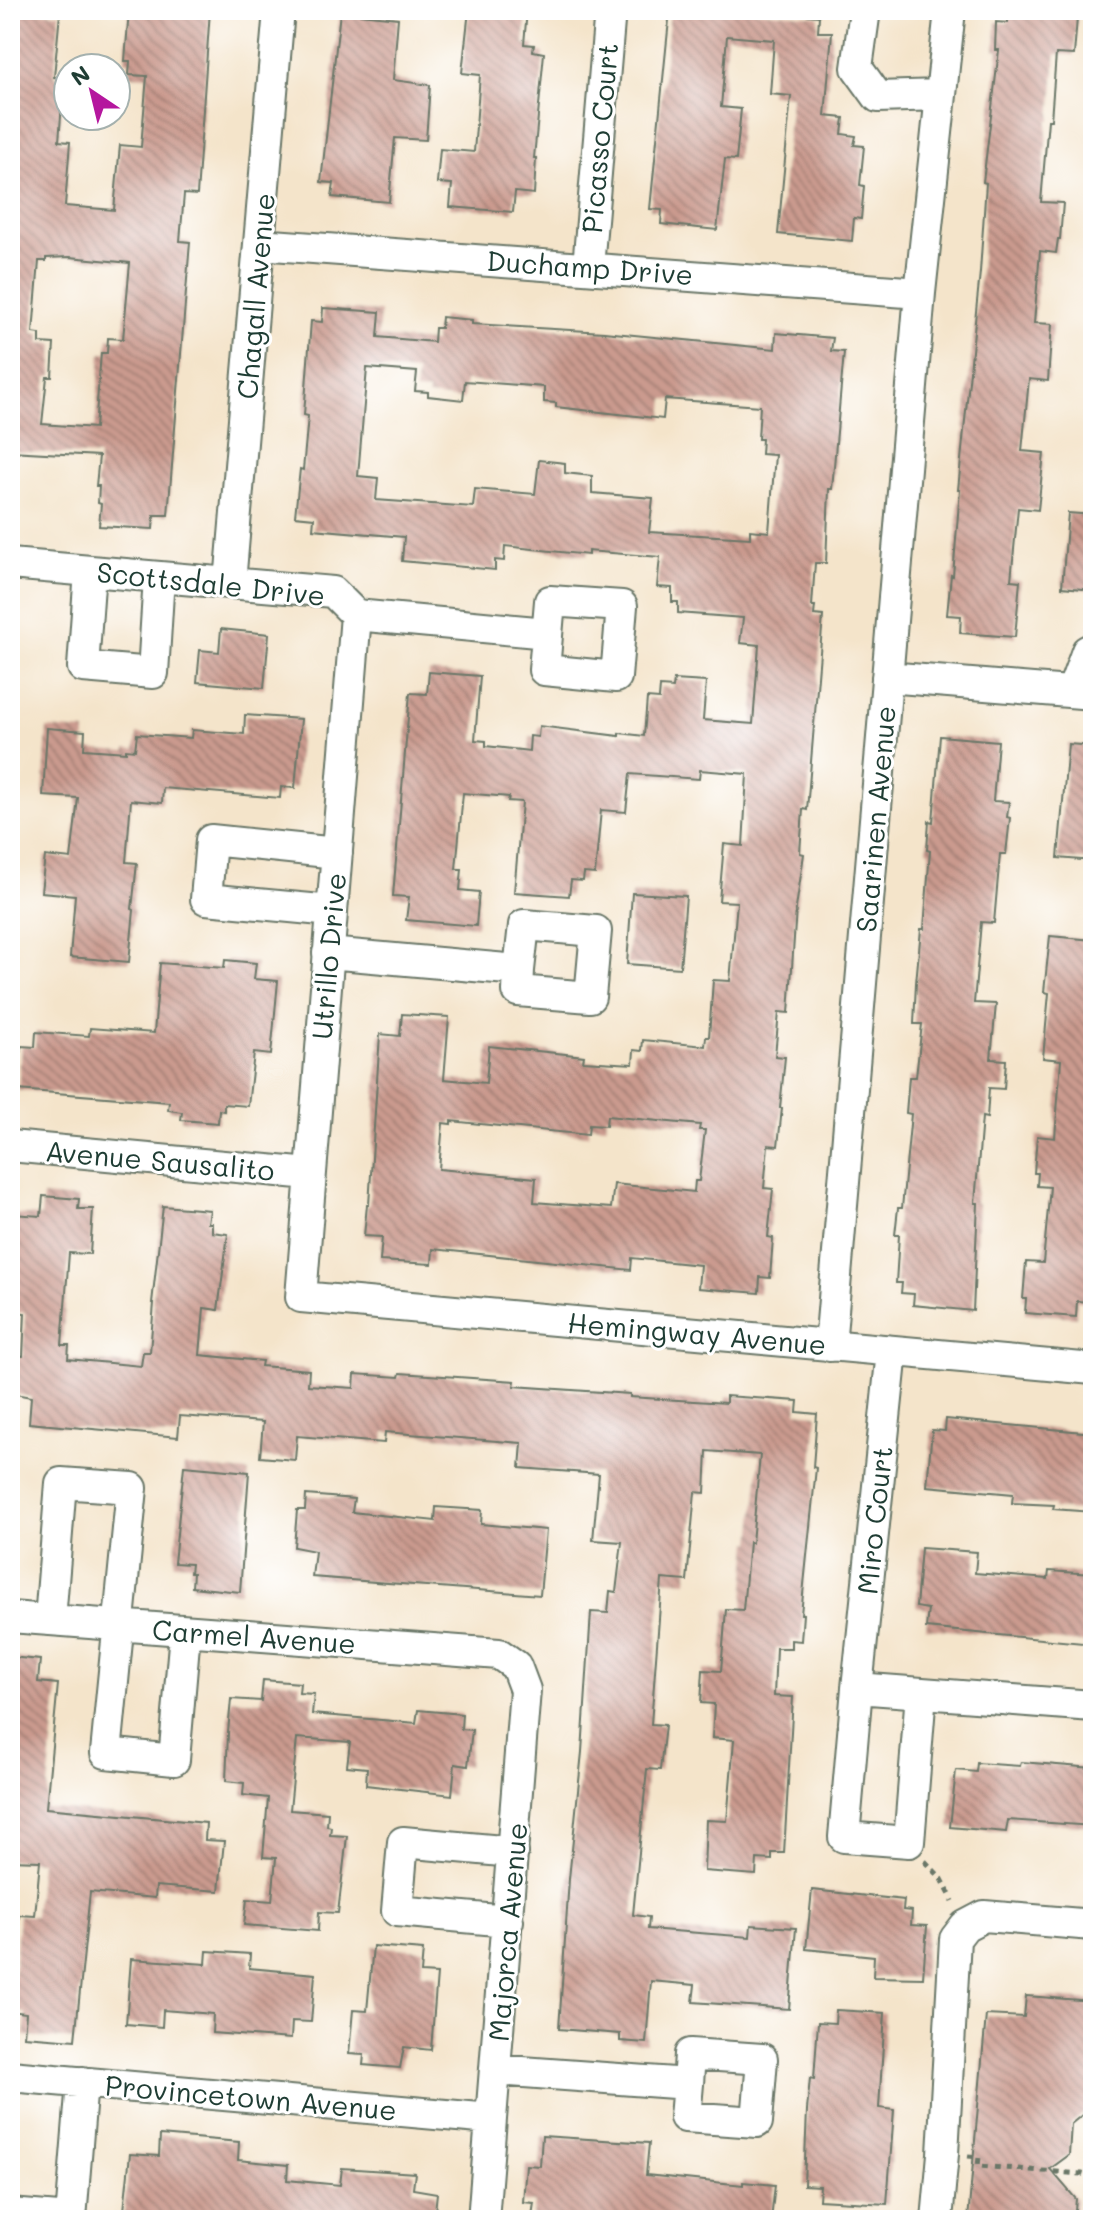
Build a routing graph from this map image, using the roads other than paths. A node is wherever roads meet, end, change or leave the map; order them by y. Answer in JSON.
{"nodes":[{"id":1,"x":279,"y":10,"type":"edge"},
{"id":2,"x":610,"y":10,"type":"edge"},
{"id":3,"x":865,"y":10,"type":"edge"},
{"id":4,"x":950,"y":10,"type":"edge"},
{"id":5,"x":939,"y":95,"type":"junction"},
{"id":6,"x":259,"y":244,"type":"junction"},
{"id":7,"x":588,"y":267,"type":"junction"},
{"id":8,"x":920,"y":293,"type":"junction"},
{"id":9,"x":10,"y":564,"type":"edge"},
{"id":10,"x":90,"y":571,"type":"junction"},
{"id":11,"x":159,"y":577,"type":"junction"},
{"id":12,"x":230,"y":583,"type":"junction"},
{"id":13,"x":356,"y":615,"type":"junction"},
{"id":14,"x":547,"y":633,"type":"dead end"},
{"id":15,"x":1093,"y":648,"type":"edge"},
{"id":16,"x":887,"y":677,"type":"junction"},
{"id":17,"x":1083,"y":693,"type":"edge"},
{"id":18,"x":337,"y":853,"type":"junction"},
{"id":19,"x":332,"y":911,"type":"junction"},
{"id":20,"x":328,"y":953,"type":"junction"},
{"id":21,"x":519,"y":970,"type":"dead end"},
{"id":22,"x":10,"y":1146,"type":"edge"},
{"id":23,"x":310,"y":1174,"type":"junction"},
{"id":24,"x":301,"y":1297,"type":"joint"},
{"id":25,"x":830,"y":1346,"type":"junction"},
{"id":26,"x":892,"y":1351,"type":"junction"},
{"id":27,"x":1093,"y":1369,"type":"edge"},
{"id":28,"x":10,"y":1617,"type":"edge"},
{"id":29,"x":50,"y":1620,"type":"junction"},
{"id":30,"x":119,"y":1626,"type":"junction"},
{"id":31,"x":185,"y":1632,"type":"junction"},
{"id":32,"x":499,"y":1654,"type":"joint"},
{"id":33,"x":857,"y":1688,"type":"junction"},
{"id":34,"x":921,"y":1693,"type":"junction"},
{"id":35,"x":1093,"y":1706,"type":"edge"},
{"id":36,"x":513,"y":1852,"type":"junction"},
{"id":37,"x":508,"y":1921,"type":"junction"},
{"id":38,"x":1093,"y":1925,"type":"edge"},
{"id":39,"x":495,"y":2070,"type":"junction"},
{"id":40,"x":10,"y":2076,"type":"edge"},
{"id":41,"x":82,"y":2082,"type":"junction"},
{"id":42,"x":688,"y":2084,"type":"dead end"},
{"id":43,"x":491,"y":2119,"type":"junction"},
{"id":44,"x":10,"y":2214,"type":"edge"},
{"id":45,"x":483,"y":2220,"type":"edge"},
{"id":46,"x":937,"y":2220,"type":"edge"}],
"edges":[{"from":1,"to":6,"type":"street","name":"Chagall Avenue"},
{"from":2,"to":7,"type":"street","name":"Picasso Court"},
{"from":3,"to":5,"type":"street"},
{"from":4,"to":5,"type":"street","name":"Saarinen Avenue"},
{"from":5,"to":8,"type":"street","name":"Saarinen Avenue"},
{"from":6,"to":7,"type":"street","name":"Duchamp Drive"},
{"from":6,"to":12,"type":"street","name":"Chagall Avenue"},
{"from":7,"to":8,"type":"street","name":"Duchamp Drive"},
{"from":8,"to":16,"type":"street","name":"Saarinen Avenue"},
{"from":9,"to":10,"type":"street","name":"Scottsdale Drive"},
{"from":10,"to":11,"type":"street","name":"Scottsdale Drive"},
{"from":10,"to":11,"type":"street"},
{"from":11,"to":12,"type":"street","name":"Scottsdale Drive"},
{"from":12,"to":13,"type":"street","name":"Scottsdale Drive"},
{"from":13,"to":14,"type":"street","name":"Scottsdale Drive"},
{"from":13,"to":18,"type":"street","name":"Utrillo Drive"},
{"from":15,"to":17,"type":"street"},
{"from":16,"to":17,"type":"street"},
{"from":16,"to":25,"type":"street","name":"Saarinen Avenue"},
{"from":18,"to":19,"type":"street","name":"Utrillo Drive"},
{"from":18,"to":19,"type":"street"},
{"from":19,"to":20,"type":"street","name":"Utrillo Drive"},
{"from":20,"to":21,"type":"street"},
{"from":20,"to":23,"type":"street","name":"Utrillo Drive"},
{"from":22,"to":23,"type":"street","name":"Avenue Sausalito"},
{"from":23,"to":24,"type":"street","name":"Utrillo Drive"},
{"from":24,"to":25,"type":"street","name":"Hemingway Avenue"},
{"from":25,"to":26,"type":"street","name":"Hemingway Avenue"},
{"from":26,"to":27,"type":"street","name":"Hemingway Avenue"},
{"from":26,"to":33,"type":"street","name":"Miro Court"},
{"from":28,"to":29,"type":"street","name":"Carmel Avenue"},
{"from":29,"to":30,"type":"street","name":"Carmel Avenue"},
{"from":29,"to":30,"type":"street"},
{"from":30,"to":31,"type":"street","name":"Carmel Avenue"},
{"from":30,"to":31,"type":"street"},
{"from":31,"to":32,"type":"street","name":"Carmel Avenue"},
{"from":32,"to":36,"type":"street","name":"Majorca Avenue"},
{"from":33,"to":34,"type":"street"},
{"from":33,"to":34,"type":"street","name":"Miro Court"},
{"from":34,"to":35,"type":"street"},
{"from":36,"to":37,"type":"street","name":"Majorca Avenue"},
{"from":36,"to":37,"type":"street"},
{"from":37,"to":39,"type":"street","name":"Majorca Avenue"},
{"from":38,"to":46,"type":"street"},
{"from":39,"to":42,"type":"street"},
{"from":39,"to":43,"type":"street","name":"Majorca Avenue"},
{"from":40,"to":41,"type":"street","name":"Provincetown Avenue"},
{"from":41,"to":43,"type":"street","name":"Provincetown Avenue"},
{"from":41,"to":44,"type":"street"},
{"from":43,"to":45,"type":"street","name":"Majorca Avenue"}]}
